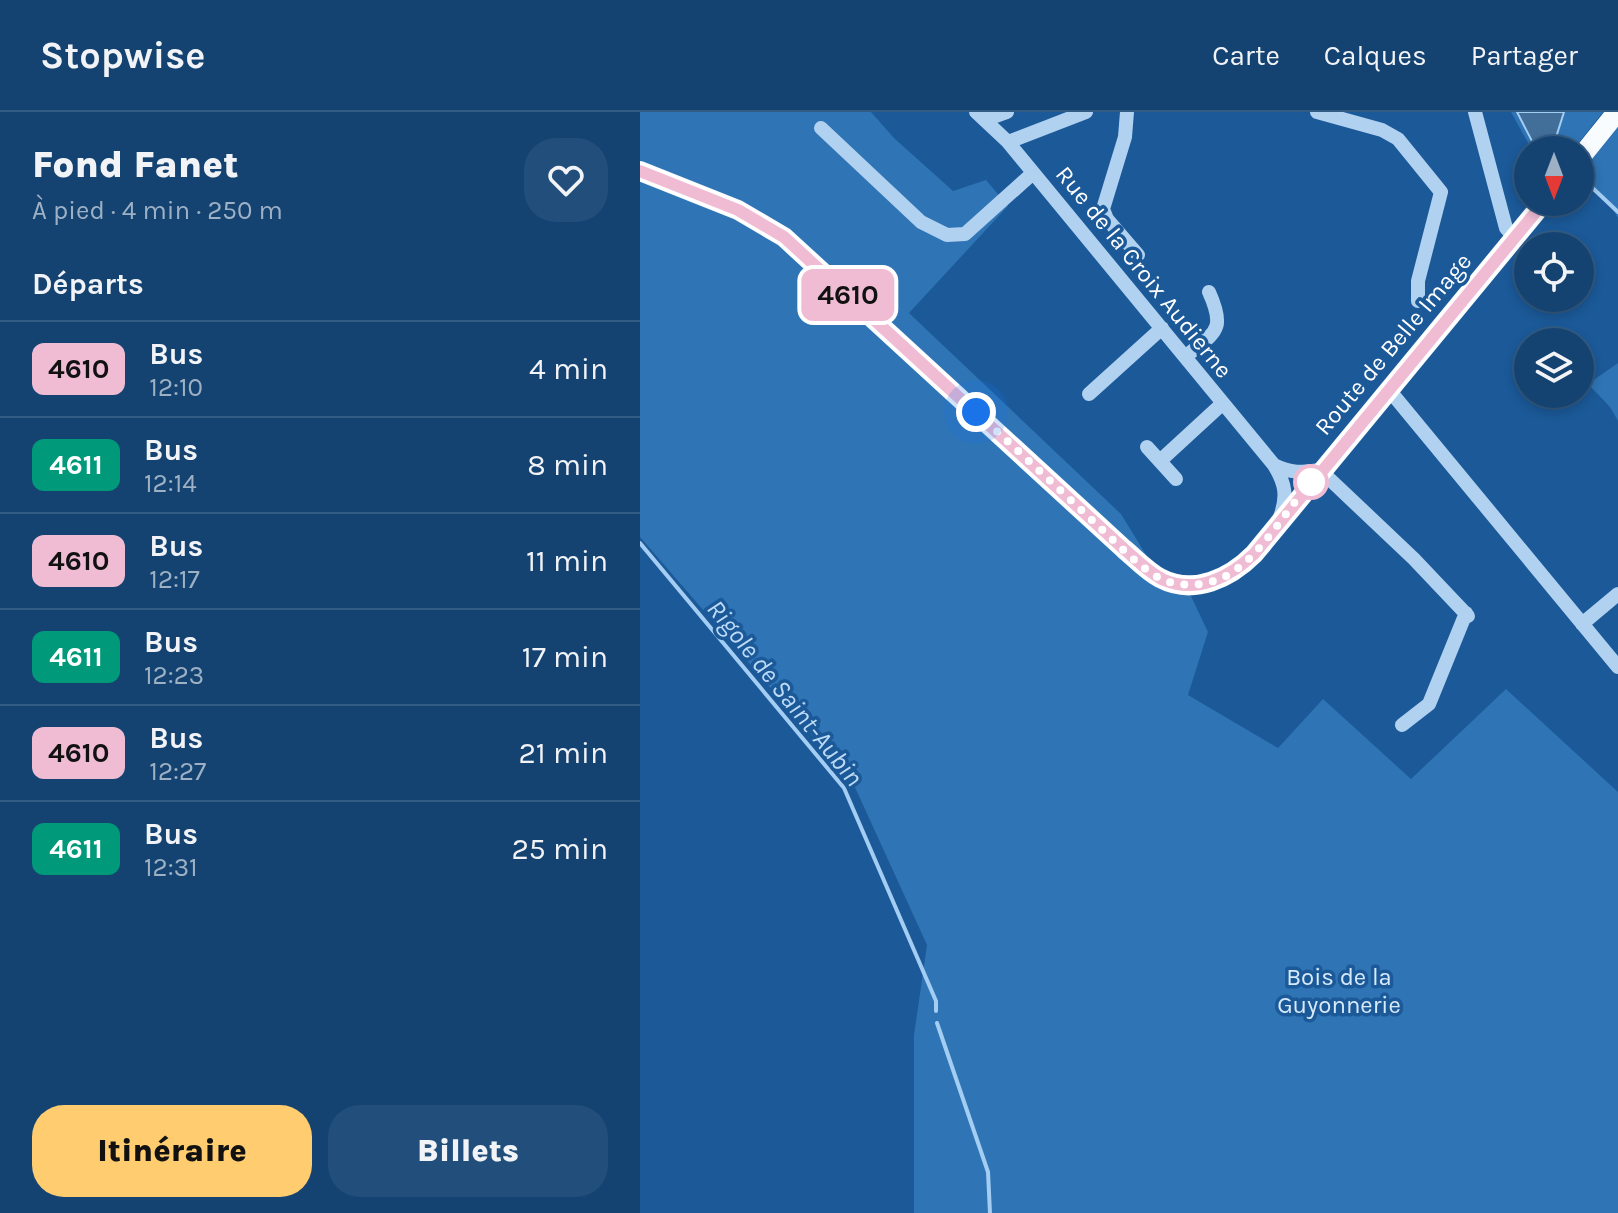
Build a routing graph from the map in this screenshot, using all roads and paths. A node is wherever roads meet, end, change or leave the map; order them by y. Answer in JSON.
{"nodes":[{"id":1,"x":1007,"y":112,"type":"edge"},
{"id":2,"x":1086,"y":112,"type":"edge"},
{"id":3,"x":1127,"y":112,"type":"edge"},
{"id":4,"x":1317,"y":112,"type":"edge"},
{"id":5,"x":1475,"y":112,"type":"edge"},
{"id":6,"x":1617,"y":112,"type":"edge"},
{"id":7,"x":980,"y":116,"type":"edge"},
{"id":8,"x":821,"y":128,"type":"dead end"},
{"id":9,"x":1594,"y":141,"type":"edge"},
{"id":10,"x":1008,"y":142,"type":"junction"},
{"id":11,"x":640,"y":171,"type":"edge"},
{"id":12,"x":1033,"y":173,"type":"junction"},
{"id":13,"x":1533,"y":216,"type":"edge"},
{"id":14,"x":1520,"y":232,"type":"edge"},
{"id":15,"x":1514,"y":237,"type":"edge"},
{"id":16,"x":1514,"y":239,"type":"edge"},
{"id":17,"x":1138,"y":255,"type":"dead end"},
{"id":18,"x":1209,"y":292,"type":"dead end"},
{"id":19,"x":1418,"y":301,"type":"dead end"},
{"id":20,"x":1162,"y":328,"type":"junction"},
{"id":21,"x":1185,"y":357,"type":"junction"},
{"id":22,"x":1390,"y":391,"type":"junction"},
{"id":23,"x":1089,"y":394,"type":"dead end"},
{"id":24,"x":1223,"y":403,"type":"junction"},
{"id":25,"x":1147,"y":447,"type":"dead end"},
{"id":26,"x":1161,"y":460,"type":"junction"},
{"id":27,"x":1274,"y":465,"type":"junction"},
{"id":28,"x":1320,"y":470,"type":"junction"},
{"id":29,"x":1176,"y":479,"type":"dead end"},
{"id":30,"x":1279,"y":521,"type":"junction"},
{"id":31,"x":1618,"y":594,"type":"edge"},
{"id":32,"x":1582,"y":624,"type":"junction"},
{"id":33,"x":1618,"y":667,"type":"edge"},
{"id":34,"x":1402,"y":725,"type":"dead end"}],
"edges":[{"from":1,"to":7,"type":"street"},
{"from":2,"to":10,"type":"street"},
{"from":3,"to":17,"type":"street"},
{"from":4,"to":19,"type":"street"},
{"from":5,"to":15,"type":"street"},
{"from":6,"to":9,"type":"main road"},
{"from":7,"to":10,"type":"street","name":"Rue de la Croix Audierne"},
{"from":8,"to":12,"type":"street"},
{"from":10,"to":12,"type":"street","name":"Rue de la Croix Audierne"},
{"from":11,"to":30,"type":"main road","name":"Route de Belle Image"},
{"from":12,"to":20,"type":"street","name":"Rue de la Croix Audierne"},
{"from":13,"to":14,"type":"main road","name":"Route de Belle Image"},
{"from":16,"to":22,"type":"main road","name":"Route de Belle Image"},
{"from":18,"to":21,"type":"street"},
{"from":20,"to":21,"type":"street","name":"Rue de la Croix Audierne"},
{"from":20,"to":23,"type":"street"},
{"from":21,"to":24,"type":"street","name":"Rue de la Croix Audierne"},
{"from":22,"to":28,"type":"main road","name":"Route de Belle Image"},
{"from":22,"to":32,"type":"street"},
{"from":24,"to":26,"type":"street"},
{"from":24,"to":27,"type":"street","name":"Rue de la Croix Audierne"},
{"from":25,"to":26,"type":"street"},
{"from":26,"to":29,"type":"street"},
{"from":27,"to":28,"type":"street"},
{"from":27,"to":30,"type":"street","name":"Rue de la Croix Audierne"},
{"from":28,"to":30,"type":"main road","name":"Route de Belle Image"},
{"from":28,"to":34,"type":"street"},
{"from":31,"to":32,"type":"street"},
{"from":32,"to":33,"type":"street"}]}
